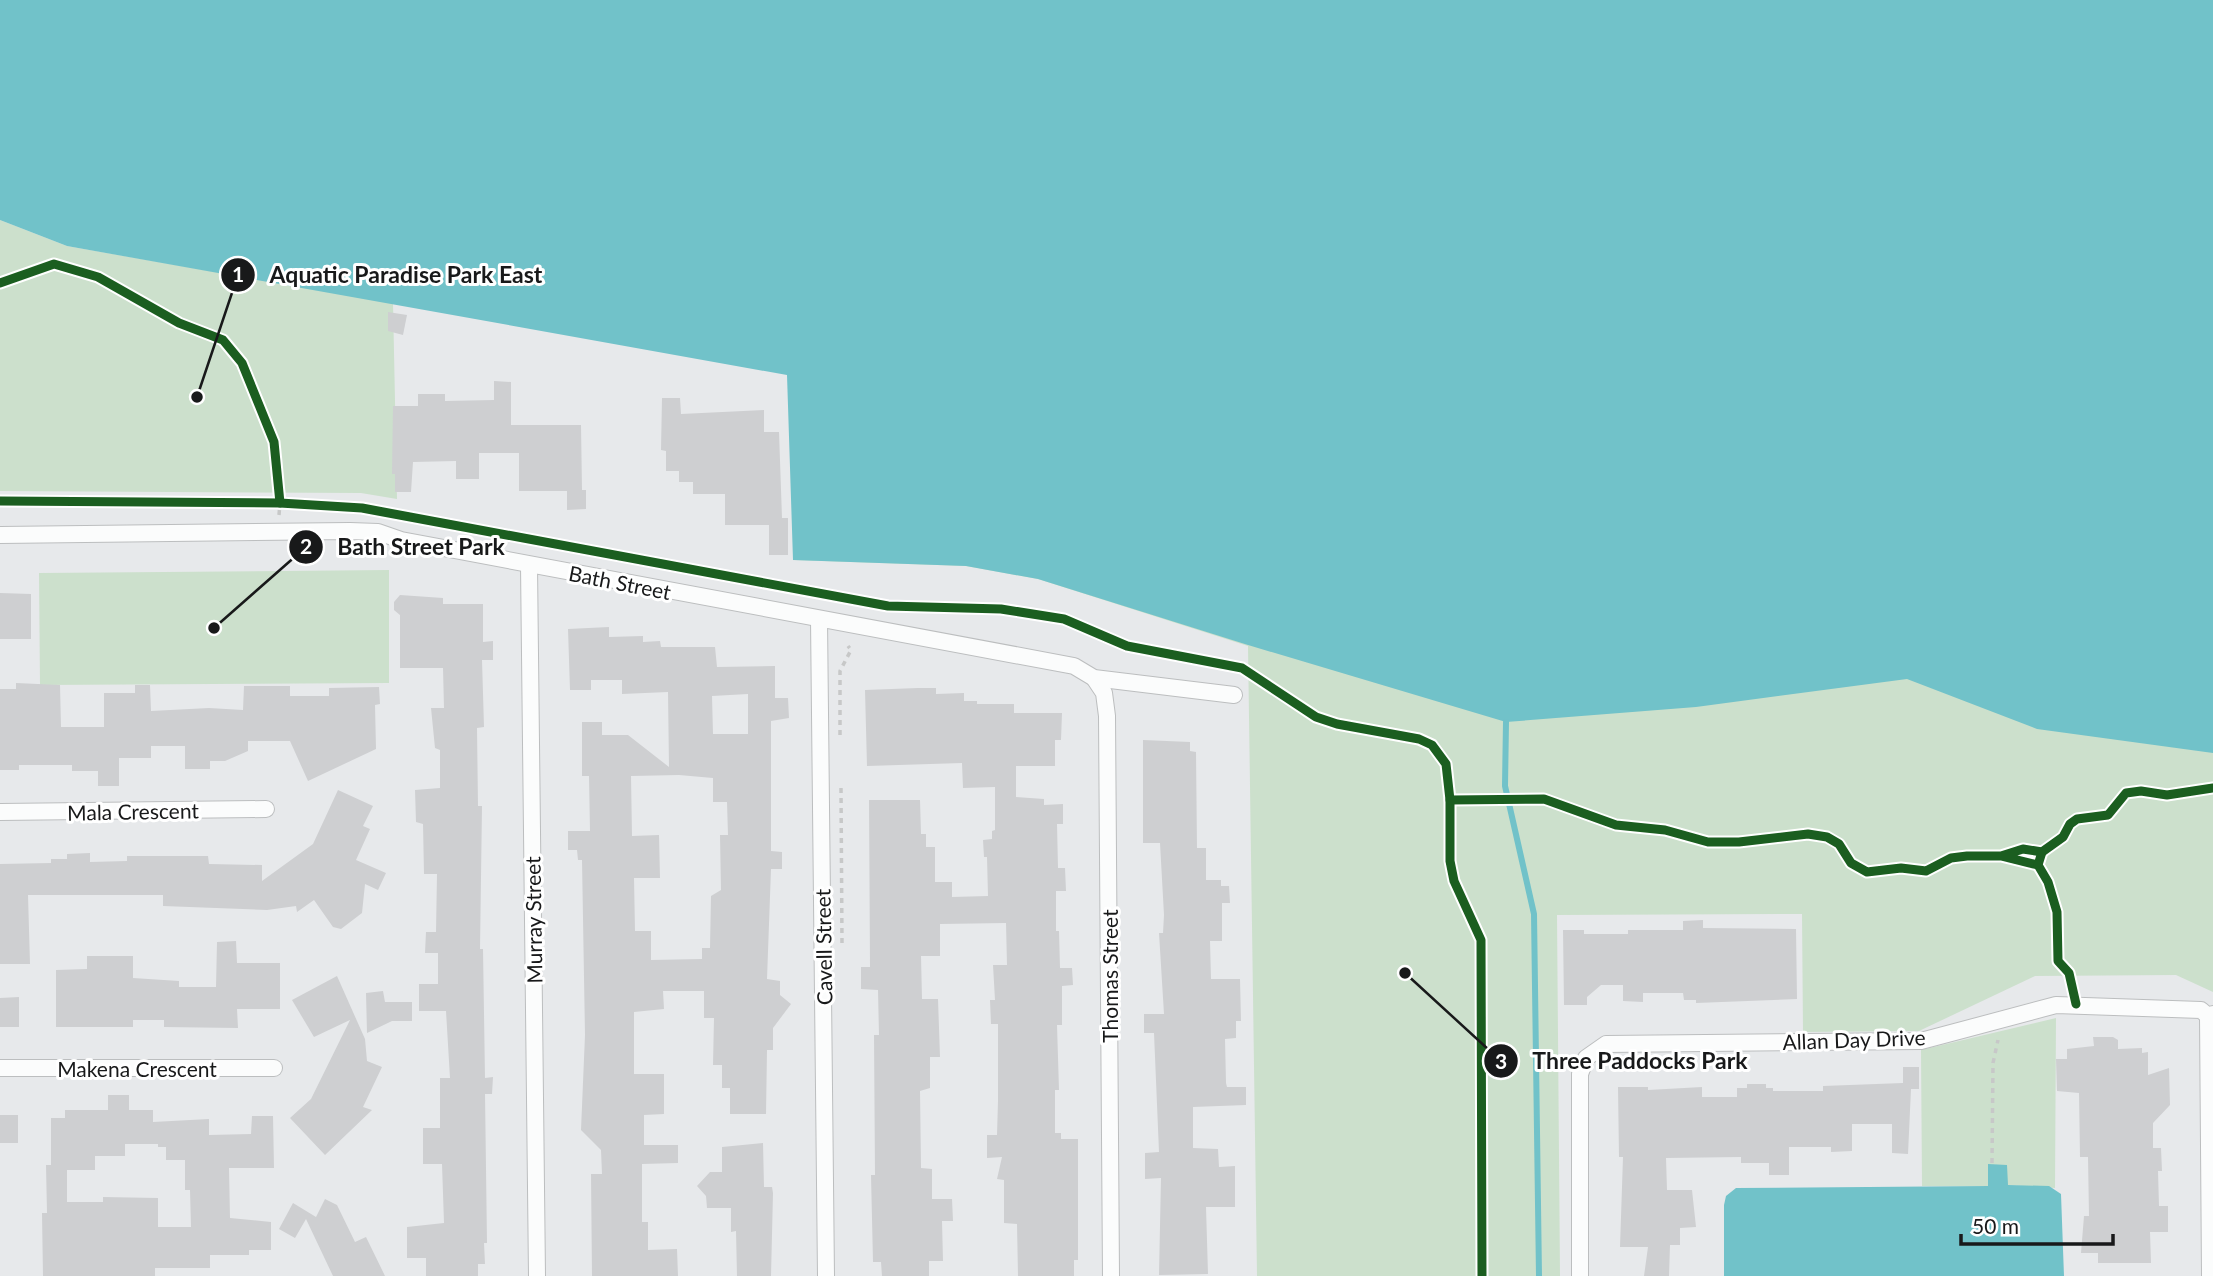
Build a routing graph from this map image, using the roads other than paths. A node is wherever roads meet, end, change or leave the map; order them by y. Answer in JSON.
{"nodes":[{"id":1,"x":0,"y":536,"type":"edge"},
{"id":2,"x":529,"y":565,"type":"junction"},
{"id":3,"x":819,"y":619,"type":"junction"},
{"id":4,"x":1094,"y":678,"type":"junction"},
{"id":5,"x":1234,"y":695,"type":"dead end"},
{"id":6,"x":266,"y":810,"type":"dead end"},
{"id":7,"x":0,"y":812,"type":"edge"},
{"id":8,"x":2211,"y":1015,"type":"edge"},
{"id":9,"x":0,"y":1068,"type":"edge"},
{"id":10,"x":274,"y":1068,"type":"dead end"},
{"id":11,"x":537,"y":1276,"type":"edge"},
{"id":12,"x":826,"y":1276,"type":"edge"},
{"id":13,"x":1111,"y":1276,"type":"edge"},
{"id":14,"x":1580,"y":1276,"type":"edge"},
{"id":15,"x":2210,"y":1276,"type":"edge"}],
"edges":[{"from":1,"to":2,"type":"street","name":"Bath Street"},
{"from":2,"to":3,"type":"street","name":"Bath Street"},
{"from":2,"to":11,"type":"street","name":"Murray Street"},
{"from":3,"to":4,"type":"street","name":"Bath Street"},
{"from":3,"to":12,"type":"street","name":"Cavell Street"},
{"from":4,"to":5,"type":"street","name":"Bath Street"},
{"from":4,"to":13,"type":"street","name":"Thomas Street"},
{"from":6,"to":7,"type":"street","name":"Mala Crescent"},
{"from":8,"to":14,"type":"street","name":"Allan Day Drive"},
{"from":8,"to":15,"type":"street"},
{"from":9,"to":10,"type":"street","name":"Makena Crescent"}]}
